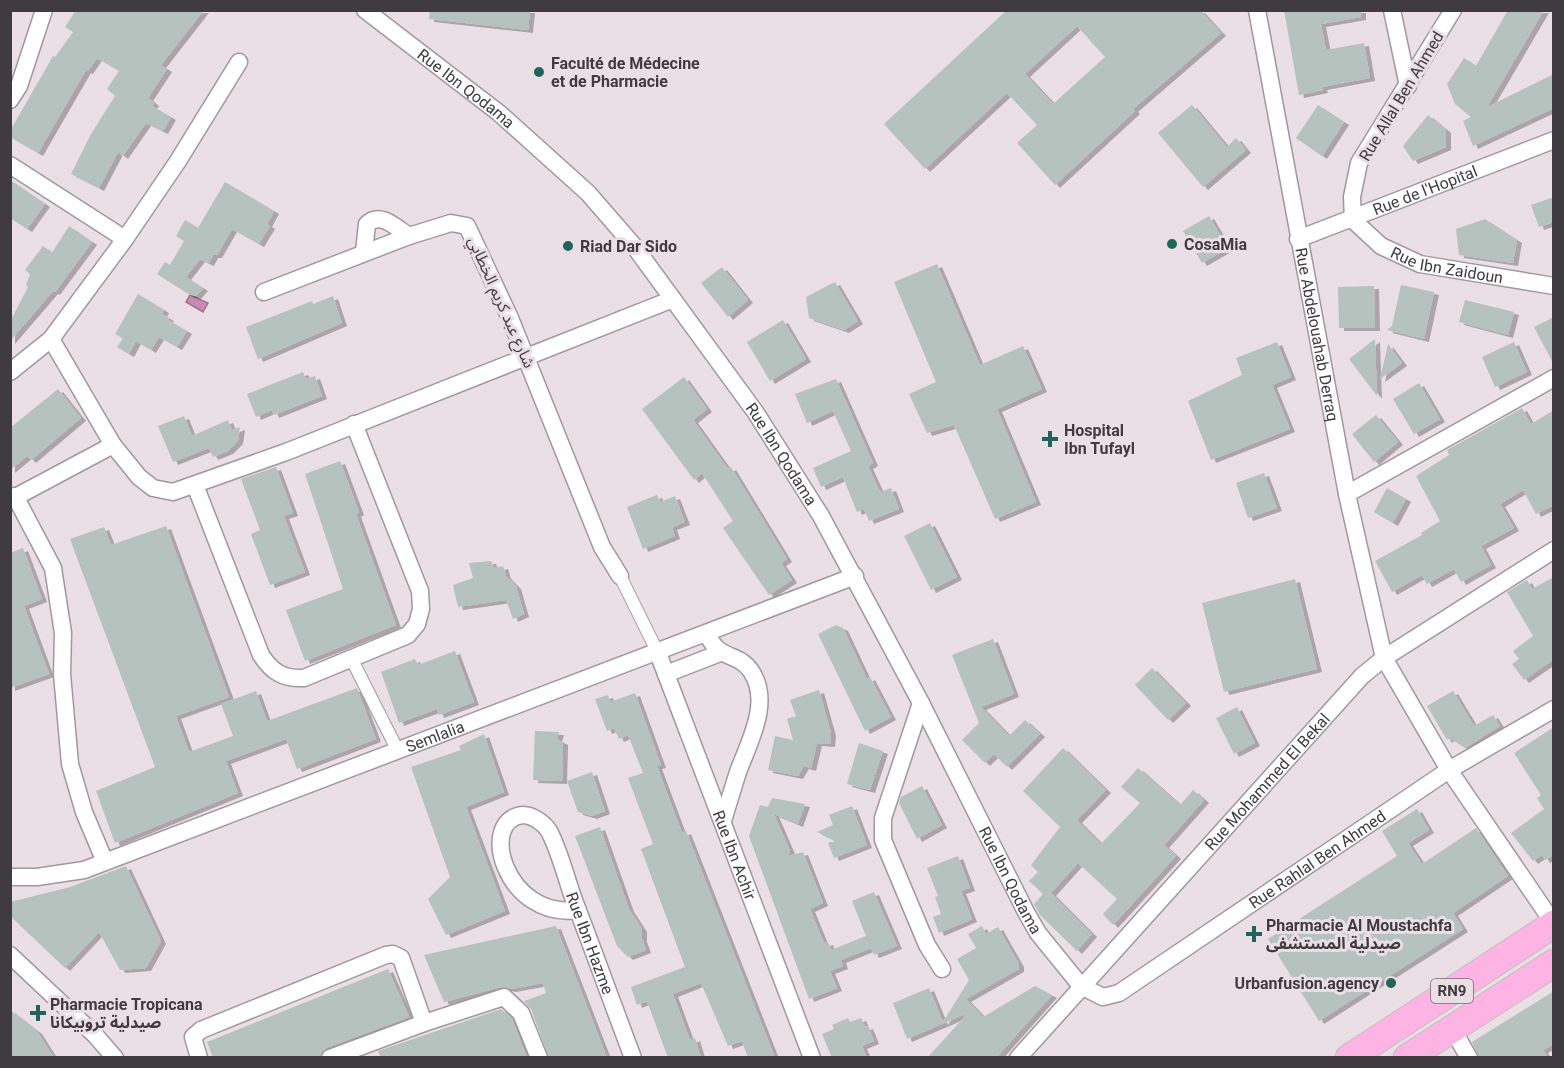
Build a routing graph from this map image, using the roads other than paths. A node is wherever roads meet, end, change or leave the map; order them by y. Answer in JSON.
{"nodes":[{"id":1,"x":44,"y":10,"type":"edge"},
{"id":2,"x":365,"y":10,"type":"edge"},
{"id":3,"x":1257,"y":10,"type":"edge"},
{"id":4,"x":1392,"y":10,"type":"edge"},
{"id":5,"x":1453,"y":10,"type":"edge"},
{"id":6,"x":239,"y":62,"type":"dead end"},
{"id":7,"x":1408,"y":86,"type":"junction"},
{"id":8,"x":13,"y":89,"type":"edge"},
{"id":9,"x":1554,"y":140,"type":"edge"},
{"id":10,"x":10,"y":165,"type":"edge"},
{"id":11,"x":1353,"y":220,"type":"junction"},
{"id":12,"x":409,"y":236,"type":"junction"},
{"id":13,"x":125,"y":239,"type":"junction"},
{"id":14,"x":1298,"y":239,"type":"junction"},
{"id":15,"x":364,"y":252,"type":"junction"},
{"id":16,"x":1554,"y":286,"type":"edge"},
{"id":17,"x":264,"y":292,"type":"dead end"},
{"id":18,"x":673,"y":299,"type":"junction"},
{"id":19,"x":51,"y":339,"type":"junction"},
{"id":20,"x":526,"y":357,"type":"junction"},
{"id":21,"x":10,"y":372,"type":"edge"},
{"id":22,"x":1554,"y":378,"type":"edge"},
{"id":23,"x":354,"y":423,"type":"junction"},
{"id":24,"x":113,"y":445,"type":"junction"},
{"id":25,"x":195,"y":485,"type":"junction"},
{"id":26,"x":1347,"y":494,"type":"junction"},
{"id":27,"x":13,"y":498,"type":"edge"},
{"id":28,"x":1554,"y":550,"type":"edge"},
{"id":29,"x":620,"y":576,"type":"joint"},
{"id":30,"x":855,"y":576,"type":"junction"},
{"id":31,"x":707,"y":634,"type":"junction"},
{"id":32,"x":658,"y":653,"type":"junction"},
{"id":33,"x":720,"y":653,"type":"junction"},
{"id":34,"x":351,"y":658,"type":"junction"},
{"id":35,"x":1384,"y":658,"type":"junction"},
{"id":36,"x":666,"y":674,"type":"junction"},
{"id":37,"x":921,"y":703,"type":"junction"},
{"id":38,"x":1554,"y":709,"type":"edge"},
{"id":39,"x":397,"y":749,"type":"junction"},
{"id":40,"x":1449,"y":770,"type":"junction"},
{"id":41,"x":723,"y":820,"type":"junction"},
{"id":42,"x":105,"y":862,"type":"junction"},
{"id":43,"x":10,"y":877,"type":"edge"},
{"id":44,"x":578,"y":910,"type":"junction"},
{"id":45,"x":1554,"y":924,"type":"edge"},
{"id":46,"x":10,"y":955,"type":"edge"},
{"id":47,"x":1554,"y":963,"type":"edge"},
{"id":48,"x":942,"y":969,"type":"dead end"},
{"id":49,"x":1081,"y":986,"type":"junction"},
{"id":50,"x":424,"y":1023,"type":"junction"},
{"id":51,"x":1452,"y":1028,"type":"junction"},
{"id":52,"x":115,"y":1058,"type":"edge"},
{"id":53,"x":199,"y":1058,"type":"edge"},
{"id":54,"x":330,"y":1058,"type":"edge"},
{"id":55,"x":539,"y":1058,"type":"edge"},
{"id":56,"x":633,"y":1058,"type":"edge"},
{"id":57,"x":812,"y":1058,"type":"edge"},
{"id":58,"x":1018,"y":1058,"type":"edge"},
{"id":59,"x":1349,"y":1058,"type":"edge"},
{"id":60,"x":1407,"y":1058,"type":"edge"},
{"id":61,"x":1469,"y":1058,"type":"edge"}],
"edges":[{"from":1,"to":8,"type":"street"},
{"from":2,"to":18,"type":"street","name":"Rue Ibn Qodama"},
{"from":3,"to":14,"type":"street","name":"Rue Abdelouahab Derraq"},
{"from":4,"to":7,"type":"street"},
{"from":5,"to":7,"type":"street","name":"Rue Allal Ben Ahmed"},
{"from":6,"to":13,"type":"street"},
{"from":7,"to":11,"type":"street","name":"Rue Allal Ben Ahmed"},
{"from":9,"to":11,"type":"street","name":"Rue de l'Hopital"},
{"from":10,"to":13,"type":"street"},
{"from":11,"to":14,"type":"street","name":"Rue de l'Hopital"},
{"from":11,"to":16,"type":"street","name":"Rue Ibn Zaidoun"},
{"from":12,"to":15,"type":"street","name":"شارع عبد كريم الخطابي"},
{"from":12,"to":15,"type":"street"},
{"from":12,"to":20,"type":"street","name":"شارع عبد كريم الخطابي"},
{"from":13,"to":19,"type":"street"},
{"from":14,"to":26,"type":"street","name":"Rue Abdelouahab Derraq"},
{"from":15,"to":17,"type":"street","name":"شارع عبد كريم الخطابي"},
{"from":18,"to":20,"type":"street"},
{"from":18,"to":30,"type":"street","name":"Rue Ibn Qodama"},
{"from":19,"to":21,"type":"street"},
{"from":19,"to":24,"type":"street"},
{"from":20,"to":23,"type":"street"},
{"from":20,"to":29,"type":"street","name":"شارع عبد كريم الخطابي"},
{"from":22,"to":26,"type":"street"},
{"from":23,"to":25,"type":"street"},
{"from":23,"to":34,"type":"street"},
{"from":24,"to":25,"type":"street"},
{"from":24,"to":27,"type":"street"},
{"from":25,"to":34,"type":"street"},
{"from":26,"to":35,"type":"street","name":"Rue Abdelouahab Derraq"},
{"from":27,"to":42,"type":"street"},
{"from":28,"to":35,"type":"street","name":"Rue Mohammed El Bekal"},
{"from":29,"to":32,"type":"street"},
{"from":30,"to":31,"type":"street","name":"Semlalia"},
{"from":30,"to":37,"type":"street","name":"Rue Ibn Qodama"},
{"from":31,"to":32,"type":"street","name":"Semlalia"},
{"from":31,"to":33,"type":"street"},
{"from":32,"to":36,"type":"street","name":"Rue Ibn Achir"},
{"from":32,"to":39,"type":"street","name":"Semlalia"},
{"from":33,"to":36,"type":"street"},
{"from":33,"to":41,"type":"street"},
{"from":34,"to":39,"type":"street"},
{"from":35,"to":40,"type":"street","name":"Rue Abdelouahab Derraq"},
{"from":35,"to":49,"type":"street","name":"Rue Mohammed El Bekal"},
{"from":36,"to":41,"type":"street","name":"Rue Ibn Achir"},
{"from":37,"to":48,"type":"street"},
{"from":37,"to":49,"type":"street","name":"Rue Ibn Qodama"},
{"from":38,"to":40,"type":"street","name":"Rue Rahlal Ben Ahmed"},
{"from":39,"to":42,"type":"street","name":"Semlalia"},
{"from":40,"to":45,"type":"street","name":"Rue Abdelouahab Derraq"},
{"from":40,"to":49,"type":"street","name":"Rue Rahlal Ben Ahmed"},
{"from":41,"to":57,"type":"street","name":"Rue Ibn Achir"},
{"from":42,"to":43,"type":"street","name":"Semlalia"},
{"from":44,"to":44,"type":"street","name":"Rue Ibn Hazme"},
{"from":44,"to":56,"type":"street","name":"Rue Ibn Hazme"},
{"from":45,"to":59,"type":"main road","number":"RN9"},
{"from":46,"to":52,"type":"street"},
{"from":47,"to":51,"type":"main road","number":"RN9"},
{"from":49,"to":58,"type":"street","name":"Rue Mohammed El Bekal"},
{"from":50,"to":53,"type":"street"},
{"from":50,"to":54,"type":"street"},
{"from":50,"to":55,"type":"street"},
{"from":51,"to":60,"type":"main road","number":"RN9"},
{"from":51,"to":61,"type":"street"}]}
